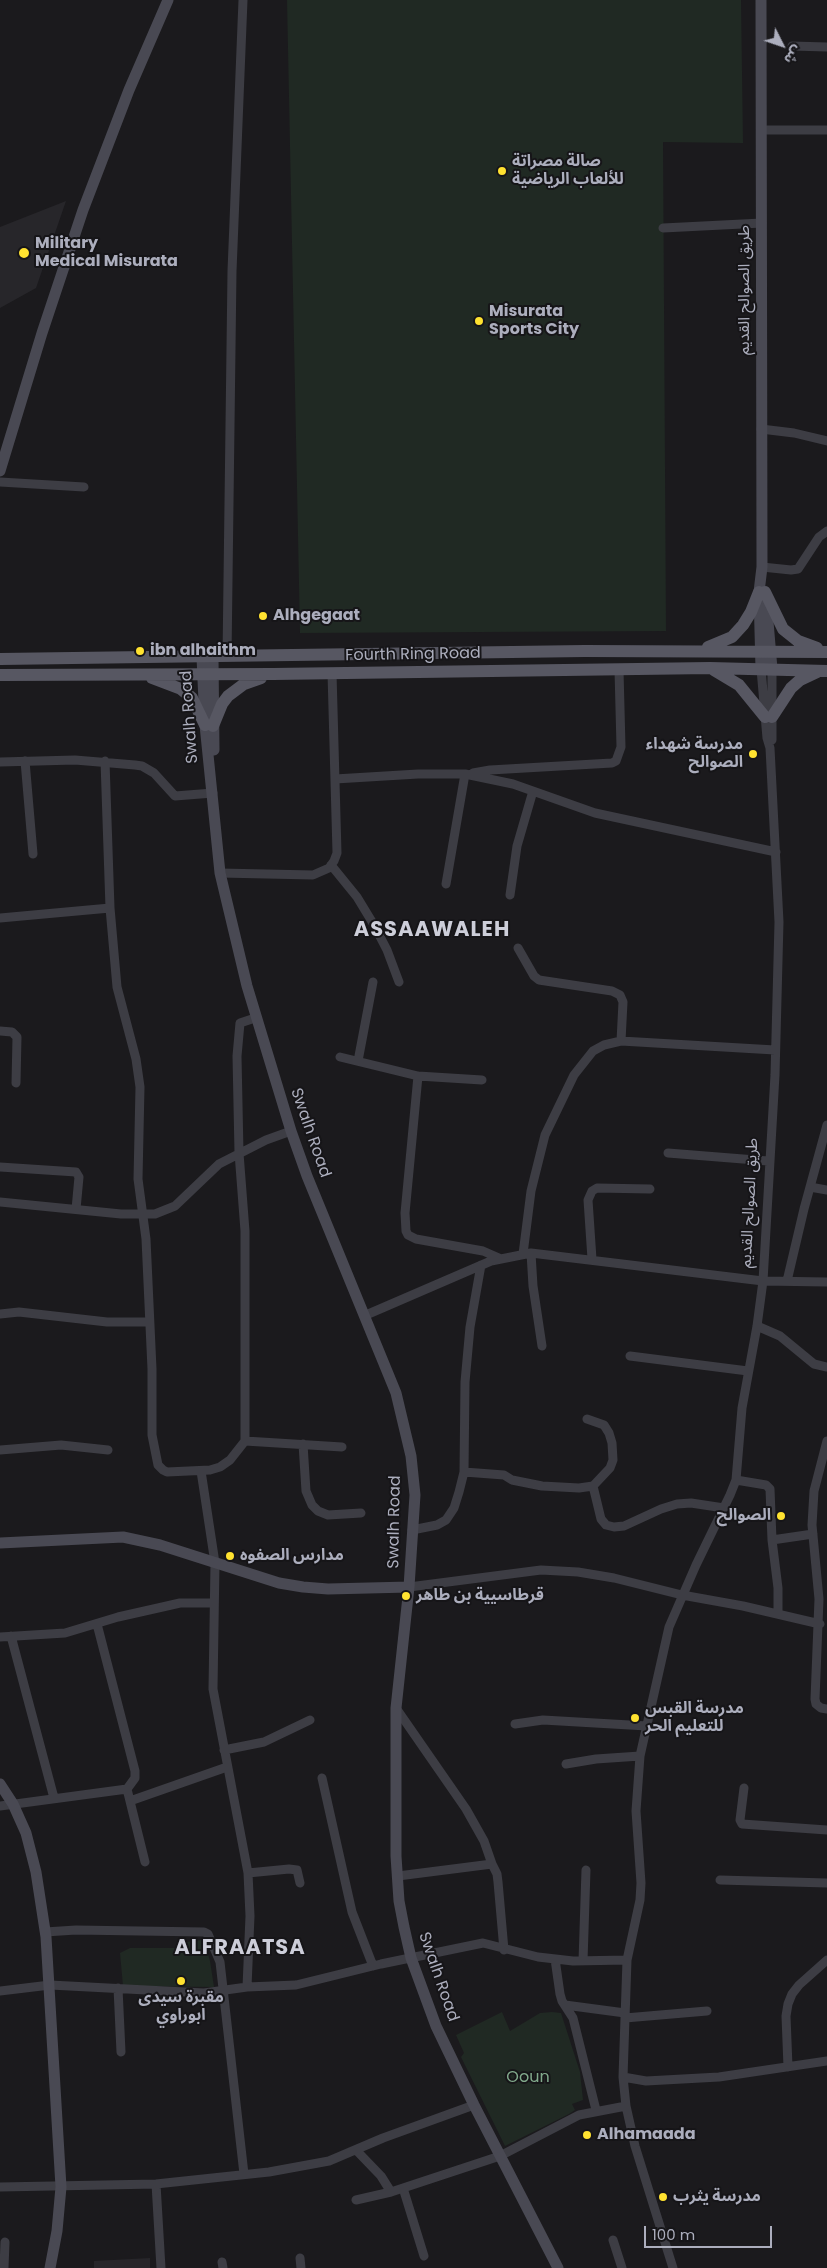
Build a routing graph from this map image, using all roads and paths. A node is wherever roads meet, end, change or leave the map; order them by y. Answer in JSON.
{"nodes":[{"id":1,"x":168,"y":0,"type":"edge"},
{"id":2,"x":243,"y":0,"type":"edge"},
{"id":3,"x":761,"y":0,"type":"edge"},
{"id":4,"x":792,"y":46,"type":"dead end"},
{"id":5,"x":827,"y":47,"type":"edge"},
{"id":6,"x":761,"y":130,"type":"junction"},
{"id":7,"x":827,"y":130,"type":"edge"},
{"id":8,"x":762,"y":223,"type":"junction"},
{"id":9,"x":664,"y":228,"type":"dead end"},
{"id":10,"x":761,"y":429,"type":"junction"},
{"id":11,"x":827,"y":441,"type":"edge"},
{"id":12,"x":0,"y":471,"type":"edge"},
{"id":13,"x":0,"y":482,"type":"edge"},
{"id":14,"x":84,"y":487,"type":"dead end"},
{"id":15,"x":827,"y":531,"type":"edge"},
{"id":16,"x":762,"y":567,"type":"junction"},
{"id":17,"x":762,"y":588,"type":"junction"},
{"id":18,"x":698,"y":650,"type":"junction"},
{"id":19,"x":765,"y":651,"type":"junction"},
{"id":20,"x":827,"y":652,"type":"edge"},
{"id":21,"x":0,"y":653,"type":"edge"},
{"id":22,"x":207,"y":657,"type":"junction"},
{"id":23,"x":226,"y":657,"type":"junction"},
{"id":24,"x":0,"y":659,"type":"edge"},
{"id":25,"x":16,"y":659,"type":"junction"},
{"id":26,"x":710,"y":668,"type":"junction"},
{"id":27,"x":766,"y":669,"type":"junction"},
{"id":28,"x":619,"y":670,"type":"junction"},
{"id":29,"x":823,"y":671,"type":"edge"},
{"id":30,"x":332,"y":673,"type":"junction"},
{"id":31,"x":125,"y":674,"type":"junction"},
{"id":32,"x":208,"y":674,"type":"junction"},
{"id":33,"x":273,"y":674,"type":"junction"},
{"id":34,"x":3,"y":676,"type":"edge"},
{"id":35,"x":769,"y":717,"type":"junction"},
{"id":36,"x":209,"y":726,"type":"junction"},
{"id":37,"x":105,"y":761,"type":"junction"},
{"id":38,"x":0,"y":762,"type":"edge"},
{"id":39,"x":24,"y":762,"type":"junction"},
{"id":40,"x":465,"y":774,"type":"junction"},
{"id":41,"x":335,"y":779,"type":"junction"},
{"id":42,"x":533,"y":791,"type":"junction"},
{"id":43,"x":213,"y":793,"type":"junction"},
{"id":44,"x":776,"y":852,"type":"junction"},
{"id":45,"x":33,"y":854,"type":"dead end"},
{"id":46,"x":332,"y":865,"type":"junction"},
{"id":47,"x":220,"y":873,"type":"junction"},
{"id":48,"x":446,"y":884,"type":"dead end"},
{"id":49,"x":510,"y":895,"type":"dead end"},
{"id":50,"x":110,"y":908,"type":"junction"},
{"id":51,"x":0,"y":918,"type":"edge"},
{"id":52,"x":518,"y":948,"type":"dead end"},
{"id":53,"x":373,"y":982,"type":"dead end"},
{"id":54,"x":399,"y":982,"type":"dead end"},
{"id":55,"x":255,"y":1018,"type":"junction"},
{"id":56,"x":0,"y":1031,"type":"edge"},
{"id":57,"x":621,"y":1041,"type":"junction"},
{"id":58,"x":775,"y":1050,"type":"junction"},
{"id":59,"x":340,"y":1057,"type":"dead end"},
{"id":60,"x":358,"y":1061,"type":"junction"},
{"id":61,"x":418,"y":1076,"type":"junction"},
{"id":62,"x":482,"y":1080,"type":"dead end"},
{"id":63,"x":16,"y":1083,"type":"dead end"},
{"id":64,"x":827,"y":1125,"type":"edge"},
{"id":65,"x":291,"y":1131,"type":"junction"},
{"id":66,"x":239,"y":1153,"type":"junction"},
{"id":67,"x":668,"y":1153,"type":"dead end"},
{"id":68,"x":768,"y":1161,"type":"junction"},
{"id":69,"x":0,"y":1167,"type":"edge"},
{"id":70,"x":810,"y":1187,"type":"junction"},
{"id":71,"x":650,"y":1189,"type":"dead end"},
{"id":72,"x":827,"y":1190,"type":"edge"},
{"id":73,"x":0,"y":1202,"type":"edge"},
{"id":74,"x":76,"y":1209,"type":"junction"},
{"id":75,"x":144,"y":1215,"type":"junction"},
{"id":76,"x":527,"y":1254,"type":"junction"},
{"id":77,"x":499,"y":1258,"type":"junction"},
{"id":78,"x":592,"y":1260,"type":"junction"},
{"id":79,"x":481,"y":1265,"type":"junction"},
{"id":80,"x":762,"y":1281,"type":"junction"},
{"id":81,"x":787,"y":1281,"type":"junction"},
{"id":82,"x":827,"y":1282,"type":"edge"},
{"id":83,"x":0,"y":1314,"type":"edge"},
{"id":84,"x":366,"y":1315,"type":"junction"},
{"id":85,"x":149,"y":1322,"type":"junction"},
{"id":86,"x":757,"y":1326,"type":"junction"},
{"id":87,"x":542,"y":1346,"type":"dead end"},
{"id":88,"x":630,"y":1356,"type":"dead end"},
{"id":89,"x":827,"y":1367,"type":"edge"},
{"id":90,"x":748,"y":1371,"type":"junction"},
{"id":91,"x":586,"y":1419,"type":"dead end"},
{"id":92,"x":245,"y":1441,"type":"junction"},
{"id":93,"x":827,"y":1441,"type":"edge"},
{"id":94,"x":302,"y":1444,"type":"junction"},
{"id":95,"x":342,"y":1447,"type":"dead end"},
{"id":96,"x":0,"y":1450,"type":"edge"},
{"id":97,"x":108,"y":1450,"type":"dead end"},
{"id":98,"x":201,"y":1471,"type":"junction"},
{"id":99,"x":464,"y":1472,"type":"junction"},
{"id":100,"x":736,"y":1480,"type":"junction"},
{"id":101,"x":593,"y":1486,"type":"junction"},
{"id":102,"x":724,"y":1508,"type":"junction"},
{"id":103,"x":361,"y":1513,"type":"dead end"},
{"id":104,"x":412,"y":1530,"type":"junction"},
{"id":105,"x":813,"y":1534,"type":"junction"},
{"id":106,"x":772,"y":1540,"type":"junction"},
{"id":107,"x":0,"y":1543,"type":"edge"},
{"id":108,"x":215,"y":1563,"type":"junction"},
{"id":109,"x":817,"y":1569,"type":"junction"},
{"id":110,"x":827,"y":1569,"type":"edge"},
{"id":111,"x":409,"y":1587,"type":"junction"},
{"id":112,"x":682,"y":1595,"type":"junction"},
{"id":113,"x":214,"y":1603,"type":"junction"},
{"id":114,"x":778,"y":1614,"type":"junction"},
{"id":115,"x":97,"y":1624,"type":"junction"},
{"id":116,"x":820,"y":1624,"type":"junction"},
{"id":117,"x":11,"y":1636,"type":"junction"},
{"id":118,"x":0,"y":1637,"type":"edge"},
{"id":119,"x":396,"y":1708,"type":"junction"},
{"id":120,"x":827,"y":1709,"type":"edge"},
{"id":121,"x":310,"y":1720,"type":"dead end"},
{"id":122,"x":515,"y":1724,"type":"dead end"},
{"id":123,"x":647,"y":1726,"type":"junction"},
{"id":124,"x":224,"y":1750,"type":"junction"},
{"id":125,"x":640,"y":1756,"type":"junction"},
{"id":126,"x":566,"y":1764,"type":"dead end"},
{"id":127,"x":227,"y":1767,"type":"junction"},
{"id":128,"x":322,"y":1778,"type":"dead end"},
{"id":129,"x":0,"y":1784,"type":"edge"},
{"id":130,"x":744,"y":1788,"type":"dead end"},
{"id":131,"x":127,"y":1789,"type":"junction"},
{"id":132,"x":54,"y":1798,"type":"junction"},
{"id":133,"x":130,"y":1801,"type":"junction"},
{"id":134,"x":13,"y":1804,"type":"junction"},
{"id":135,"x":0,"y":1806,"type":"edge"},
{"id":136,"x":827,"y":1830,"type":"edge"},
{"id":137,"x":145,"y":1862,"type":"dead end"},
{"id":138,"x":492,"y":1864,"type":"junction"},
{"id":139,"x":586,"y":1870,"type":"dead end"},
{"id":140,"x":248,"y":1873,"type":"junction"},
{"id":141,"x":398,"y":1876,"type":"junction"},
{"id":142,"x":720,"y":1880,"type":"dead end"},
{"id":143,"x":300,"y":1883,"type":"dead end"},
{"id":144,"x":827,"y":1883,"type":"edge"},
{"id":145,"x":45,"y":1932,"type":"junction"},
{"id":146,"x":504,"y":1950,"type":"junction"},
{"id":147,"x":411,"y":1958,"type":"junction"},
{"id":148,"x":556,"y":1959,"type":"junction"},
{"id":149,"x":628,"y":1960,"type":"junction"},
{"id":150,"x":827,"y":1960,"type":"edge"},
{"id":151,"x":582,"y":1961,"type":"junction"},
{"id":152,"x":373,"y":1966,"type":"junction"},
{"id":153,"x":50,"y":1985,"type":"junction"},
{"id":154,"x":247,"y":1987,"type":"junction"},
{"id":155,"x":118,"y":1988,"type":"junction"},
{"id":156,"x":0,"y":1991,"type":"edge"},
{"id":157,"x":222,"y":1991,"type":"junction"},
{"id":158,"x":565,"y":2005,"type":"junction"},
{"id":159,"x":706,"y":2011,"type":"dead end"},
{"id":160,"x":625,"y":2016,"type":"junction"},
{"id":161,"x":121,"y":2052,"type":"dead end"},
{"id":162,"x":827,"y":2061,"type":"edge"},
{"id":163,"x":788,"y":2067,"type":"junction"},
{"id":164,"x":623,"y":2077,"type":"junction"},
{"id":165,"x":474,"y":2105,"type":"junction"},
{"id":166,"x":626,"y":2106,"type":"junction"},
{"id":167,"x":596,"y":2110,"type":"junction"},
{"id":168,"x":356,"y":2150,"type":"junction"},
{"id":169,"x":500,"y":2156,"type":"junction"},
{"id":170,"x":244,"y":2174,"type":"junction"},
{"id":171,"x":156,"y":2184,"type":"junction"},
{"id":172,"x":0,"y":2187,"type":"edge"},
{"id":173,"x":61,"y":2187,"type":"junction"},
{"id":174,"x":403,"y":2188,"type":"junction"},
{"id":175,"x":391,"y":2192,"type":"junction"},
{"id":176,"x":356,"y":2200,"type":"dead end"},
{"id":177,"x":613,"y":2240,"type":"dead end"},
{"id":178,"x":5,"y":2242,"type":"dead end"},
{"id":179,"x":424,"y":2256,"type":"dead end"},
{"id":180,"x":4,"y":2268,"type":"edge"},
{"id":181,"x":50,"y":2268,"type":"edge"},
{"id":182,"x":162,"y":2268,"type":"edge"},
{"id":183,"x":558,"y":2268,"type":"edge"},
{"id":184,"x":622,"y":2268,"type":"edge"},
{"id":185,"x":673,"y":2268,"type":"edge"}],
"edges":[{"from":1,"to":12,"type":"street"},
{"from":2,"to":23,"type":"street"},
{"from":3,"to":6,"type":"street","name":"طريق الصوالح القديم"},
{"from":4,"to":5,"type":"street"},
{"from":6,"to":7,"type":"street"},
{"from":6,"to":8,"type":"street","name":"طريق الصوالح القديم"},
{"from":8,"to":9,"type":"street"},
{"from":8,"to":10,"type":"street","name":"طريق الصوالح القديم"},
{"from":10,"to":11,"type":"street"},
{"from":10,"to":16,"type":"street","name":"طريق الصوالح القديم"},
{"from":13,"to":14,"type":"street"},
{"from":15,"to":16,"type":"street"},
{"from":16,"to":17,"type":"street","name":"طريق الصوالح القديم"},
{"from":17,"to":18,"type":"main road"},
{"from":17,"to":19,"type":"street","name":"طريق الصوالح القديم"},
{"from":17,"to":20,"type":"main road"},
{"from":18,"to":19,"type":"main road","name":"Fourth Ring Road"},
{"from":18,"to":23,"type":"main road","name":"Fourth Ring Road"},
{"from":19,"to":20,"type":"main road","name":"Fourth Ring Road"},
{"from":19,"to":27,"type":"street","name":"طريق الصوالح القديم"},
{"from":21,"to":25,"type":"main road"},
{"from":22,"to":23,"type":"main road","name":"Fourth Ring Road"},
{"from":22,"to":25,"type":"main road","name":"Fourth Ring Road"},
{"from":22,"to":32,"type":"street","name":"Swalh Road"},
{"from":24,"to":25,"type":"main road","name":"Fourth Ring Road"},
{"from":26,"to":27,"type":"main road","name":"Fourth Ring Road"},
{"from":26,"to":28,"type":"main road","name":"Fourth Ring Road"},
{"from":26,"to":35,"type":"main road"},
{"from":27,"to":29,"type":"main road","name":"Fourth Ring Road"},
{"from":27,"to":35,"type":"street","name":"طريق الصوالح القديم"},
{"from":28,"to":30,"type":"main road","name":"Fourth Ring Road"},
{"from":28,"to":40,"type":"street"},
{"from":29,"to":35,"type":"main road"},
{"from":30,"to":33,"type":"main road","name":"Fourth Ring Road"},
{"from":30,"to":41,"type":"street"},
{"from":31,"to":32,"type":"main road","name":"Fourth Ring Road"},
{"from":31,"to":34,"type":"main road","name":"Fourth Ring Road"},
{"from":31,"to":36,"type":"main road"},
{"from":32,"to":33,"type":"main road","name":"Fourth Ring Road"},
{"from":32,"to":36,"type":"street","name":"Swalh Road"},
{"from":33,"to":36,"type":"main road"},
{"from":35,"to":44,"type":"street","name":"طريق الصوالح القديم"},
{"from":36,"to":43,"type":"street","name":"Swalh Road"},
{"from":37,"to":39,"type":"street"},
{"from":37,"to":43,"type":"street"},
{"from":37,"to":50,"type":"street"},
{"from":38,"to":39,"type":"street"},
{"from":39,"to":45,"type":"street"},
{"from":40,"to":41,"type":"street"},
{"from":40,"to":42,"type":"street"},
{"from":40,"to":48,"type":"street"},
{"from":41,"to":46,"type":"street"},
{"from":42,"to":44,"type":"street"},
{"from":42,"to":49,"type":"street"},
{"from":43,"to":47,"type":"street","name":"Swalh Road"},
{"from":44,"to":58,"type":"street","name":"طريق الصوالح القديم"},
{"from":46,"to":47,"type":"street"},
{"from":46,"to":54,"type":"street"},
{"from":47,"to":55,"type":"street","name":"Swalh Road"},
{"from":50,"to":51,"type":"street"},
{"from":50,"to":75,"type":"street"},
{"from":52,"to":57,"type":"street"},
{"from":53,"to":60,"type":"street"},
{"from":55,"to":65,"type":"street","name":"Swalh Road"},
{"from":55,"to":66,"type":"street"},
{"from":56,"to":63,"type":"street"},
{"from":57,"to":58,"type":"street"},
{"from":57,"to":76,"type":"street"},
{"from":58,"to":68,"type":"street","name":"طريق الصوالح القديم"},
{"from":59,"to":60,"type":"street"},
{"from":60,"to":61,"type":"street"},
{"from":61,"to":62,"type":"street"},
{"from":61,"to":77,"type":"street"},
{"from":64,"to":70,"type":"street"},
{"from":65,"to":66,"type":"street"},
{"from":65,"to":84,"type":"street","name":"Swalh Road"},
{"from":66,"to":75,"type":"street"},
{"from":66,"to":92,"type":"street"},
{"from":67,"to":68,"type":"street"},
{"from":68,"to":80,"type":"street","name":"طريق الصوالح القديم"},
{"from":69,"to":74,"type":"street"},
{"from":70,"to":72,"type":"street"},
{"from":70,"to":81,"type":"street"},
{"from":71,"to":78,"type":"street"},
{"from":73,"to":74,"type":"street"},
{"from":74,"to":75,"type":"street"},
{"from":75,"to":85,"type":"street"},
{"from":76,"to":77,"type":"street","name":"طريق الصوالح القديم"},
{"from":76,"to":78,"type":"street","name":"طريق الصوالح القديم"},
{"from":76,"to":87,"type":"street"},
{"from":77,"to":79,"type":"street","name":"طريق الصوالح القديم"},
{"from":78,"to":80,"type":"street","name":"طريق الصوالح القديم"},
{"from":79,"to":84,"type":"street","name":"طريق الصوالح القديم"},
{"from":79,"to":99,"type":"street"},
{"from":80,"to":81,"type":"street"},
{"from":80,"to":86,"type":"street"},
{"from":81,"to":82,"type":"street"},
{"from":83,"to":85,"type":"street"},
{"from":84,"to":104,"type":"street","name":"Swalh Road"},
{"from":85,"to":98,"type":"street"},
{"from":86,"to":89,"type":"street"},
{"from":86,"to":90,"type":"street"},
{"from":88,"to":90,"type":"street"},
{"from":90,"to":100,"type":"street"},
{"from":91,"to":101,"type":"street"},
{"from":92,"to":94,"type":"street"},
{"from":92,"to":98,"type":"street"},
{"from":93,"to":105,"type":"street"},
{"from":94,"to":95,"type":"street"},
{"from":94,"to":103,"type":"street"},
{"from":96,"to":97,"type":"street"},
{"from":98,"to":108,"type":"street"},
{"from":99,"to":101,"type":"street"},
{"from":99,"to":104,"type":"street"},
{"from":100,"to":102,"type":"street"},
{"from":100,"to":106,"type":"street"},
{"from":101,"to":102,"type":"street"},
{"from":102,"to":112,"type":"street"},
{"from":104,"to":111,"type":"street","name":"Swalh Road"},
{"from":105,"to":106,"type":"street"},
{"from":105,"to":109,"type":"street"},
{"from":106,"to":114,"type":"street"},
{"from":107,"to":108,"type":"street"},
{"from":108,"to":111,"type":"street"},
{"from":108,"to":113,"type":"street"},
{"from":109,"to":110,"type":"street"},
{"from":109,"to":116,"type":"street"},
{"from":111,"to":112,"type":"street"},
{"from":111,"to":119,"type":"street","name":"Swalh Road"},
{"from":112,"to":114,"type":"street"},
{"from":112,"to":123,"type":"street"},
{"from":113,"to":115,"type":"street"},
{"from":113,"to":124,"type":"street"},
{"from":114,"to":116,"type":"street"},
{"from":115,"to":117,"type":"street"},
{"from":115,"to":131,"type":"street"},
{"from":116,"to":120,"type":"street"},
{"from":117,"to":118,"type":"street"},
{"from":117,"to":132,"type":"street"},
{"from":119,"to":138,"type":"street"},
{"from":119,"to":141,"type":"street","name":"Swalh Road"},
{"from":121,"to":124,"type":"street"},
{"from":122,"to":123,"type":"street"},
{"from":123,"to":125,"type":"street"},
{"from":124,"to":127,"type":"street"},
{"from":125,"to":126,"type":"street"},
{"from":125,"to":149,"type":"street"},
{"from":127,"to":133,"type":"street"},
{"from":127,"to":140,"type":"street"},
{"from":128,"to":152,"type":"street"},
{"from":129,"to":134,"type":"street"},
{"from":130,"to":136,"type":"street"},
{"from":131,"to":132,"type":"street"},
{"from":131,"to":133,"type":"street"},
{"from":132,"to":134,"type":"street"},
{"from":133,"to":137,"type":"street"},
{"from":134,"to":135,"type":"street"},
{"from":134,"to":145,"type":"street"},
{"from":138,"to":141,"type":"street"},
{"from":138,"to":146,"type":"street"},
{"from":139,"to":151,"type":"street"},
{"from":140,"to":143,"type":"street"},
{"from":140,"to":154,"type":"street"},
{"from":141,"to":147,"type":"street","name":"Swalh Road"},
{"from":142,"to":144,"type":"street"},
{"from":145,"to":153,"type":"street"},
{"from":145,"to":157,"type":"street"},
{"from":146,"to":147,"type":"street"},
{"from":146,"to":148,"type":"street"},
{"from":147,"to":152,"type":"street"},
{"from":147,"to":165,"type":"street","name":"Swalh Road"},
{"from":148,"to":151,"type":"street"},
{"from":148,"to":158,"type":"street"},
{"from":149,"to":151,"type":"street"},
{"from":149,"to":160,"type":"street"},
{"from":150,"to":163,"type":"street"},
{"from":152,"to":154,"type":"street"},
{"from":153,"to":155,"type":"street"},
{"from":153,"to":156,"type":"street"},
{"from":153,"to":173,"type":"street"},
{"from":154,"to":157,"type":"street"},
{"from":155,"to":157,"type":"street"},
{"from":155,"to":161,"type":"street"},
{"from":157,"to":170,"type":"street"},
{"from":158,"to":160,"type":"street"},
{"from":158,"to":167,"type":"street"},
{"from":159,"to":160,"type":"street"},
{"from":160,"to":164,"type":"street"},
{"from":162,"to":163,"type":"street"},
{"from":163,"to":164,"type":"street"},
{"from":164,"to":166,"type":"street"},
{"from":165,"to":168,"type":"street"},
{"from":165,"to":169,"type":"street","name":"Swalh Road"},
{"from":166,"to":167,"type":"street"},
{"from":166,"to":185,"type":"street"},
{"from":167,"to":169,"type":"street"},
{"from":168,"to":170,"type":"street"},
{"from":168,"to":175,"type":"street"},
{"from":169,"to":174,"type":"street"},
{"from":169,"to":183,"type":"street","name":"Swalh Road"},
{"from":170,"to":171,"type":"street"},
{"from":171,"to":173,"type":"street"},
{"from":171,"to":182,"type":"street"},
{"from":172,"to":173,"type":"street"},
{"from":173,"to":181,"type":"street"},
{"from":174,"to":175,"type":"street"},
{"from":174,"to":179,"type":"street"},
{"from":175,"to":176,"type":"street"},
{"from":177,"to":184,"type":"street"},
{"from":178,"to":180,"type":"street"}]}
